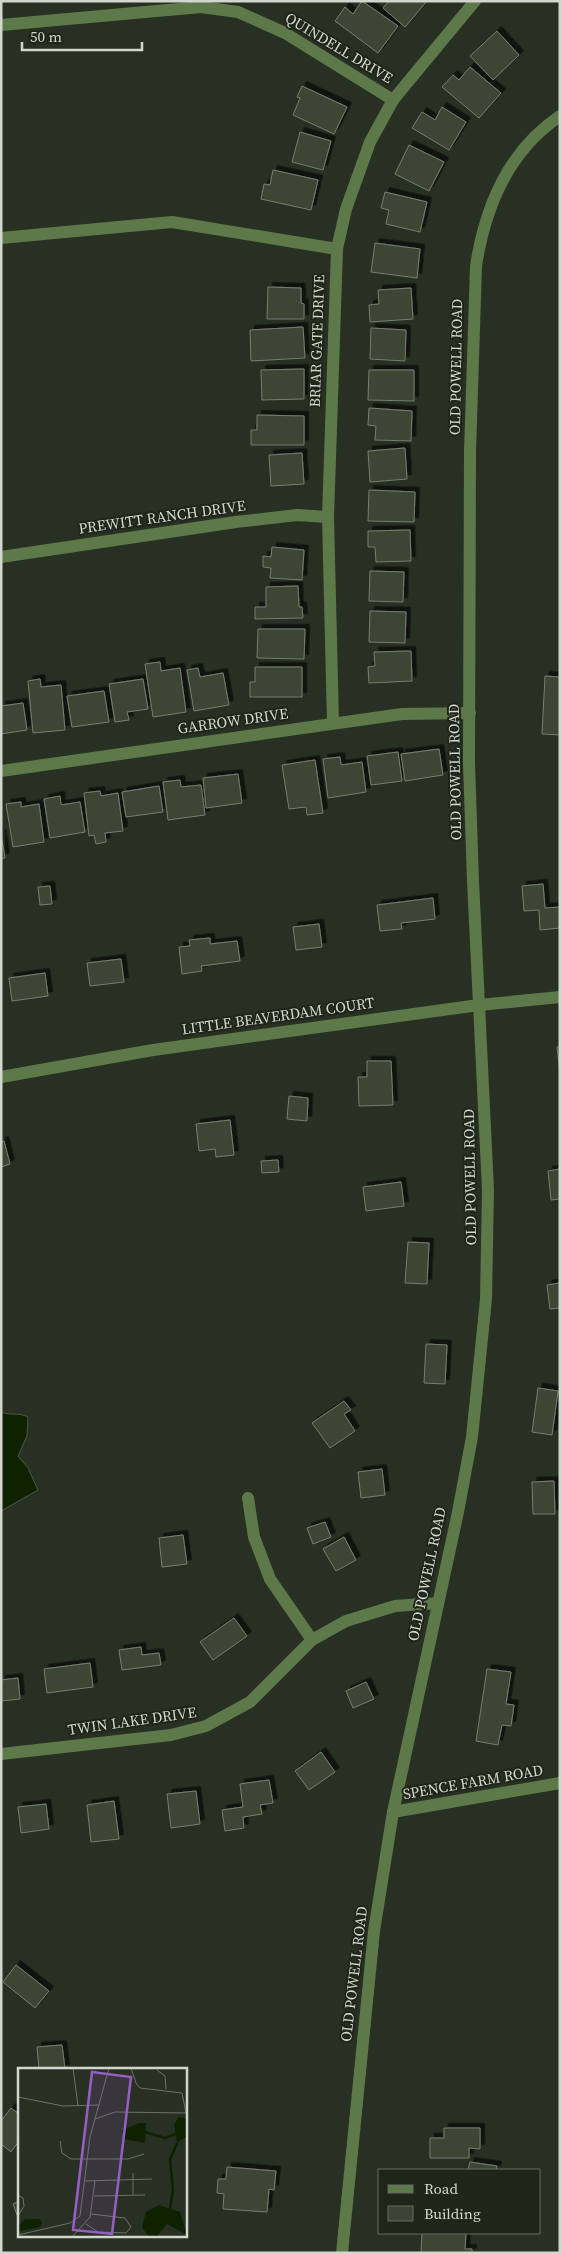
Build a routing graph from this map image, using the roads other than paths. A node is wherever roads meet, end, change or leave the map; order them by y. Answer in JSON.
{"nodes":[{"id":1,"x":475,"y":1,"type":"edge"},
{"id":2,"x":1,"y":25,"type":"edge"},
{"id":3,"x":393,"y":100,"type":"junction"},
{"id":4,"x":560,"y":116,"type":"edge"},
{"id":5,"x":1,"y":238,"type":"edge"},
{"id":6,"x":336,"y":249,"type":"junction"},
{"id":7,"x":328,"y":516,"type":"junction"},
{"id":8,"x":1,"y":557,"type":"edge"},
{"id":9,"x":470,"y":714,"type":"junction"},
{"id":10,"x":333,"y":723,"type":"junction"},
{"id":11,"x":1,"y":771,"type":"edge"},
{"id":12,"x":560,"y":997,"type":"edge"},
{"id":13,"x":479,"y":1005,"type":"junction"},
{"id":14,"x":1,"y":1077,"type":"edge"},
{"id":15,"x":248,"y":1498,"type":"dead end"},
{"id":16,"x":438,"y":1603,"type":"junction"},
{"id":17,"x":312,"y":1640,"type":"junction"},
{"id":18,"x":1,"y":1754,"type":"edge"},
{"id":19,"x":560,"y":1783,"type":"edge"},
{"id":20,"x":393,"y":1812,"type":"junction"},
{"id":21,"x":342,"y":2253,"type":"edge"}],
"edges":[{"from":1,"to":3,"type":"street","name":"BRIAR GATE DRIVE"},
{"from":2,"to":3,"type":"street","name":"QUINDELL DRIVE"},
{"from":3,"to":6,"type":"street","name":"BRIAR GATE DRIVE"},
{"from":4,"to":9,"type":"street","name":"OLD POWELL ROAD"},
{"from":5,"to":6,"type":"street"},
{"from":6,"to":7,"type":"street","name":"BRIAR GATE DRIVE"},
{"from":7,"to":8,"type":"street","name":"PREWITT RANCH DRIVE"},
{"from":7,"to":10,"type":"street","name":"BRIAR GATE DRIVE"},
{"from":9,"to":10,"type":"street","name":"GARROW DRIVE"},
{"from":9,"to":13,"type":"street","name":"OLD POWELL ROAD"},
{"from":10,"to":11,"type":"street","name":"GARROW DRIVE"},
{"from":12,"to":13,"type":"street","name":"LITTLE BEAVERDAM COURT"},
{"from":13,"to":14,"type":"street","name":"LITTLE BEAVERDAM COURT"},
{"from":13,"to":16,"type":"street","name":"OLD POWELL ROAD"},
{"from":15,"to":17,"type":"street"},
{"from":16,"to":17,"type":"street","name":"TWIN LAKE DRIVE"},
{"from":16,"to":20,"type":"street","name":"OLD POWELL ROAD"},
{"from":17,"to":18,"type":"street","name":"TWIN LAKE DRIVE"},
{"from":19,"to":20,"type":"street","name":"SPENCE FARM ROAD"},
{"from":20,"to":21,"type":"street","name":"OLD POWELL ROAD"}]}
